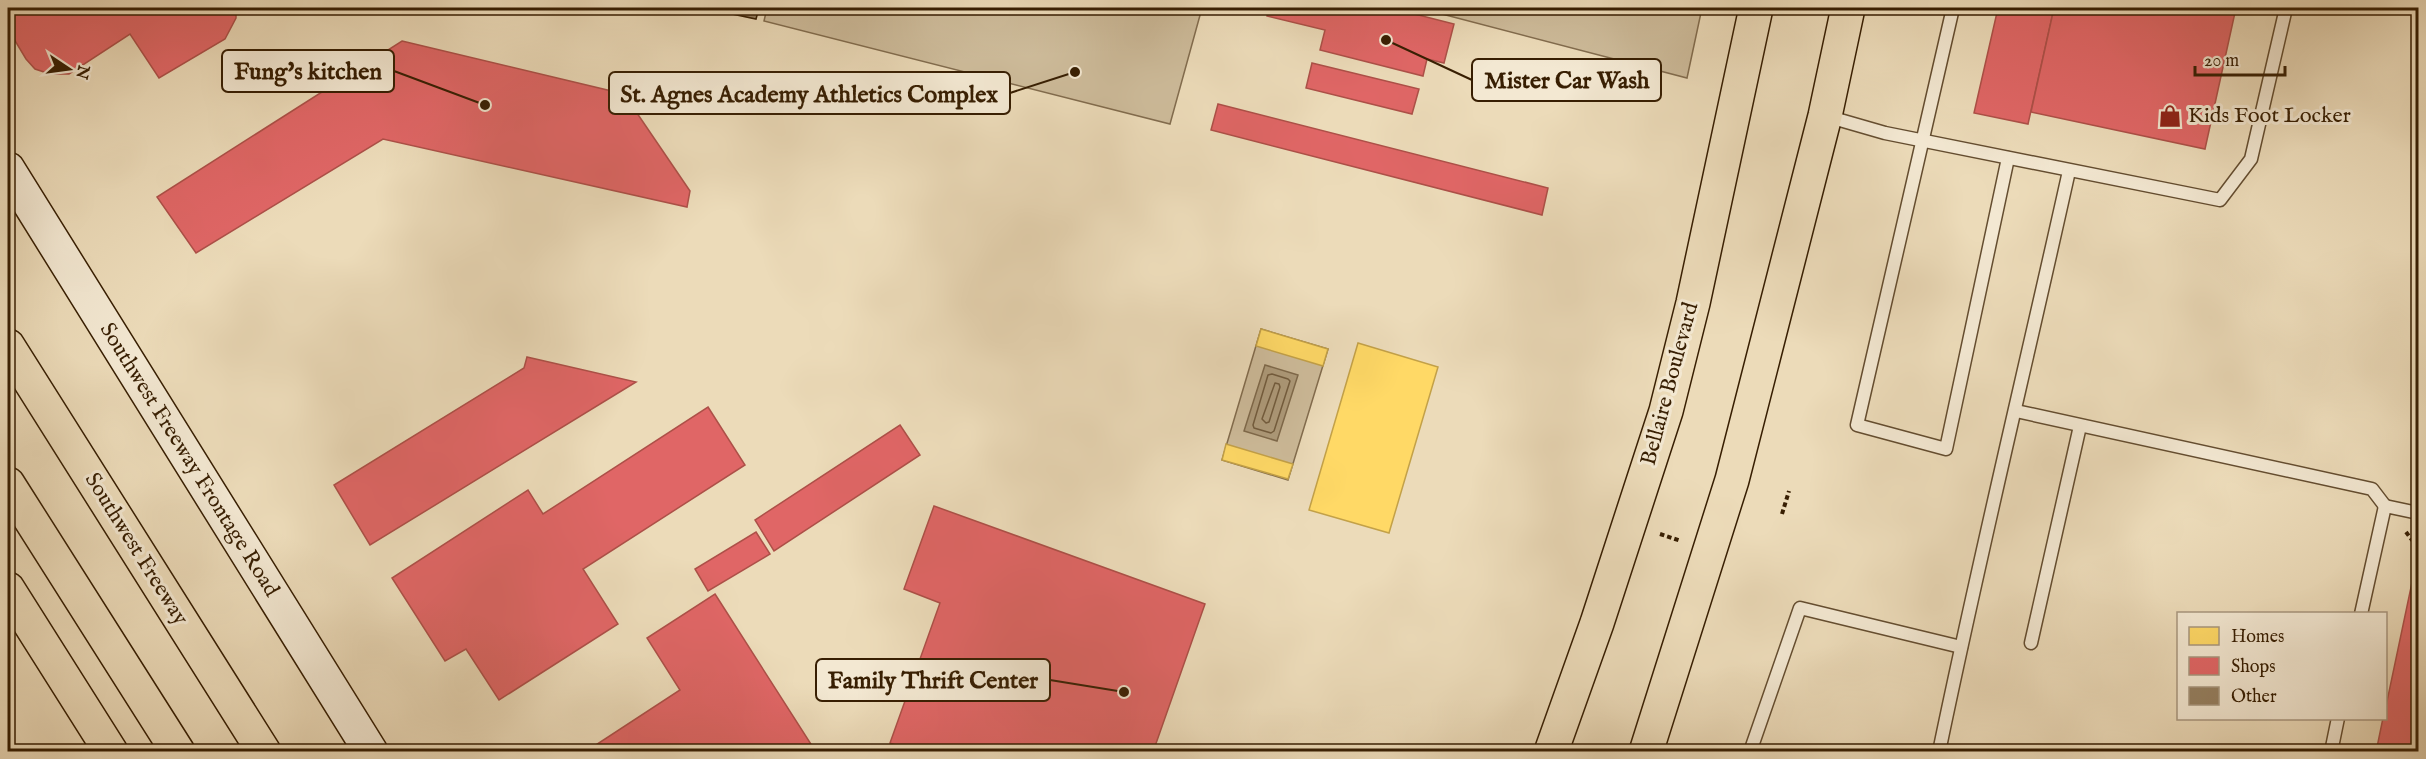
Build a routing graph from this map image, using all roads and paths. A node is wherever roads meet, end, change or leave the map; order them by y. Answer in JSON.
{"nodes":[{"id":1,"x":1756,"y":8,"type":"edge"},
{"id":2,"x":1848,"y":8,"type":"edge"},
{"id":3,"x":1953,"y":8,"type":"edge"},
{"id":4,"x":2286,"y":8,"type":"edge"},
{"id":5,"x":1825,"y":116,"type":"junction"},
{"id":6,"x":1922,"y":141,"type":"junction"},
{"id":7,"x":2008,"y":158,"type":"junction"},
{"id":8,"x":8,"y":169,"type":"edge"},
{"id":9,"x":2069,"y":171,"type":"junction"},
{"id":10,"x":8,"y":346,"type":"edge"},
{"id":11,"x":2016,"y":411,"type":"junction"},
{"id":12,"x":2080,"y":426,"type":"junction"},
{"id":13,"x":8,"y":484,"type":"edge"},
{"id":14,"x":1788,"y":491,"type":"dead end"},
{"id":15,"x":2385,"y":506,"type":"junction"},
{"id":16,"x":2418,"y":513,"type":"edge"},
{"id":17,"x":1782,"y":514,"type":"dead end"},
{"id":18,"x":1651,"y":532,"type":"dead end"},
{"id":19,"x":1682,"y":541,"type":"dead end"},
{"id":20,"x":8,"y":589,"type":"edge"},
{"id":21,"x":2361,"y":612,"type":"edge"},
{"id":22,"x":2031,"y":643,"type":"dead end"},
{"id":23,"x":1961,"y":647,"type":"junction"},
{"id":24,"x":2338,"y":720,"type":"edge"},
{"id":25,"x":111,"y":752,"type":"edge"},
{"id":26,"x":178,"y":752,"type":"edge"},
{"id":27,"x":264,"y":752,"type":"edge"},
{"id":28,"x":371,"y":752,"type":"edge"},
{"id":29,"x":1551,"y":752,"type":"edge"},
{"id":30,"x":1646,"y":752,"type":"edge"},
{"id":31,"x":1750,"y":752,"type":"edge"},
{"id":32,"x":1939,"y":752,"type":"edge"},
{"id":33,"x":2331,"y":752,"type":"edge"}],
"edges":[{"from":1,"to":29,"type":"main road","name":"Bellaire Boulevard"},
{"from":2,"to":5,"type":"main road"},
{"from":3,"to":6,"type":"lane"},
{"from":4,"to":9,"type":"lane"},
{"from":5,"to":6,"type":"lane"},
{"from":5,"to":30,"type":"main road"},
{"from":6,"to":7,"type":"lane"},
{"from":6,"to":7,"type":"lane"},
{"from":7,"to":9,"type":"lane"},
{"from":8,"to":28,"type":"main road","name":"Southwest Freeway Frontage Road"},
{"from":9,"to":11,"type":"lane"},
{"from":10,"to":27,"type":"main road","name":"Southwest Freeway"},
{"from":11,"to":12,"type":"lane"},
{"from":11,"to":23,"type":"lane"},
{"from":12,"to":15,"type":"lane"},
{"from":12,"to":22,"type":"lane"},
{"from":13,"to":26,"type":"main road"},
{"from":14,"to":17,"type":"path"},
{"from":15,"to":16,"type":"lane"},
{"from":15,"to":21,"type":"lane"},
{"from":18,"to":19,"type":"path"},
{"from":20,"to":25,"type":"main road"},
{"from":23,"to":31,"type":"lane"},
{"from":23,"to":32,"type":"lane"},
{"from":24,"to":33,"type":"lane"}]}
